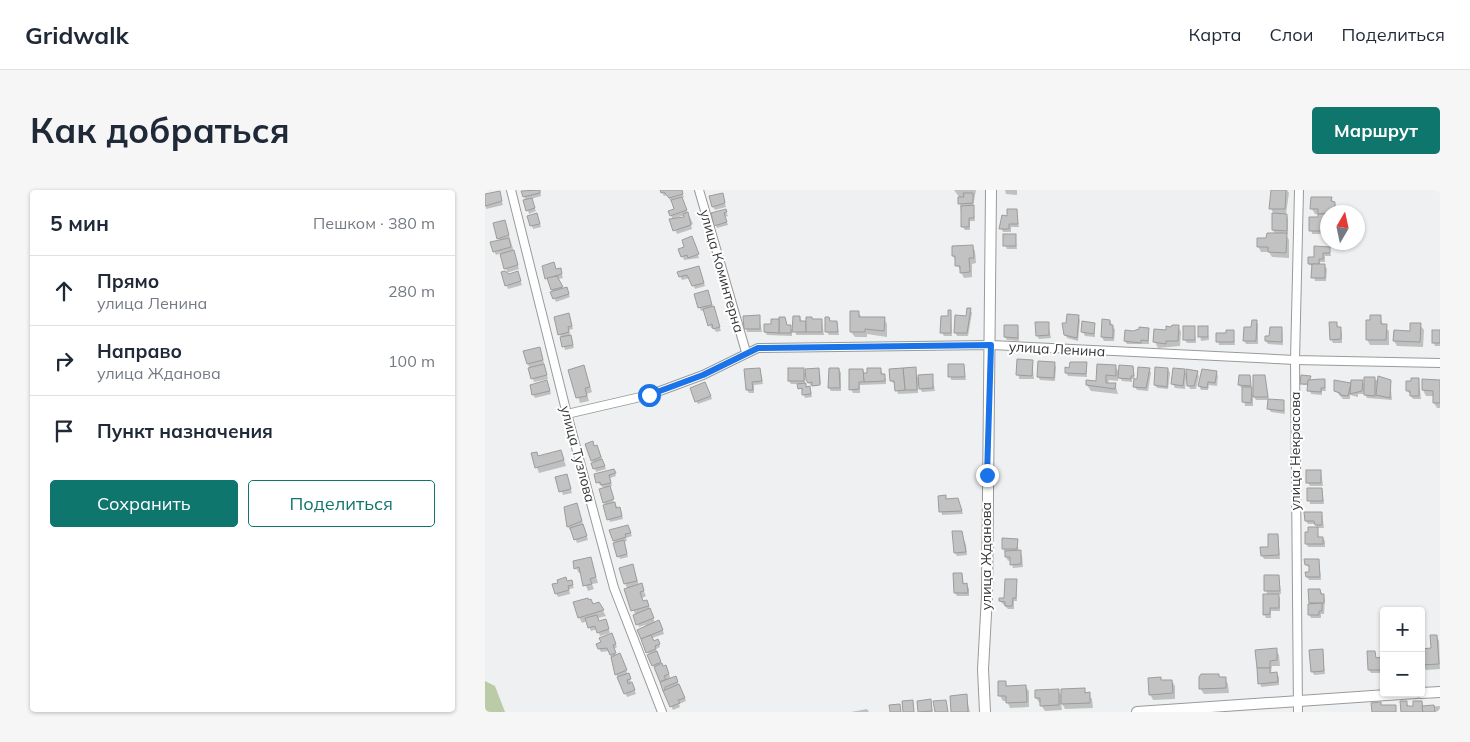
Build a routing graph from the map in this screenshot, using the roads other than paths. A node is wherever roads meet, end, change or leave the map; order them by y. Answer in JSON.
{"nodes":[{"id":1,"x":511,"y":190,"type":"edge"},
{"id":2,"x":699,"y":190,"type":"edge"},
{"id":3,"x":991,"y":190,"type":"edge"},
{"id":4,"x":1299,"y":190,"type":"edge"},
{"id":5,"x":991,"y":345,"type":"junction"},
{"id":6,"x":746,"y":352,"type":"junction"},
{"id":7,"x":1295,"y":360,"type":"junction"},
{"id":8,"x":1440,"y":363,"type":"edge"},
{"id":9,"x":567,"y":414,"type":"junction"},
{"id":10,"x":1440,"y":692,"type":"edge"},
{"id":11,"x":1425,"y":693,"type":"edge"},
{"id":12,"x":1380,"y":695,"type":"edge"},
{"id":13,"x":1297,"y":700,"type":"junction"},
{"id":14,"x":662,"y":712,"type":"edge"},
{"id":15,"x":985,"y":712,"type":"edge"},
{"id":16,"x":1137,"y":712,"type":"edge"},
{"id":17,"x":1298,"y":712,"type":"edge"}],
"edges":[{"from":1,"to":9,"type":"street","name":"улица Тузлова"},
{"from":2,"to":6,"type":"street","name":"улица Коминтерна"},
{"from":3,"to":5,"type":"street","name":"улица Жданова"},
{"from":4,"to":7,"type":"street","name":"улица Некрасова"},
{"from":5,"to":6,"type":"street","name":"улица Ленина"},
{"from":5,"to":7,"type":"street","name":"улица Ленина"},
{"from":5,"to":15,"type":"street","name":"улица Жданова"},
{"from":6,"to":9,"type":"street","name":"улица Ленина"},
{"from":7,"to":8,"type":"street","name":"улица Ленина"},
{"from":7,"to":13,"type":"street","name":"улица Некрасова"},
{"from":9,"to":14,"type":"street","name":"улица Тузлова"},
{"from":10,"to":11,"type":"street"},
{"from":12,"to":13,"type":"street"},
{"from":13,"to":16,"type":"street"},
{"from":13,"to":17,"type":"street","name":"улица Некрасова"}]}
